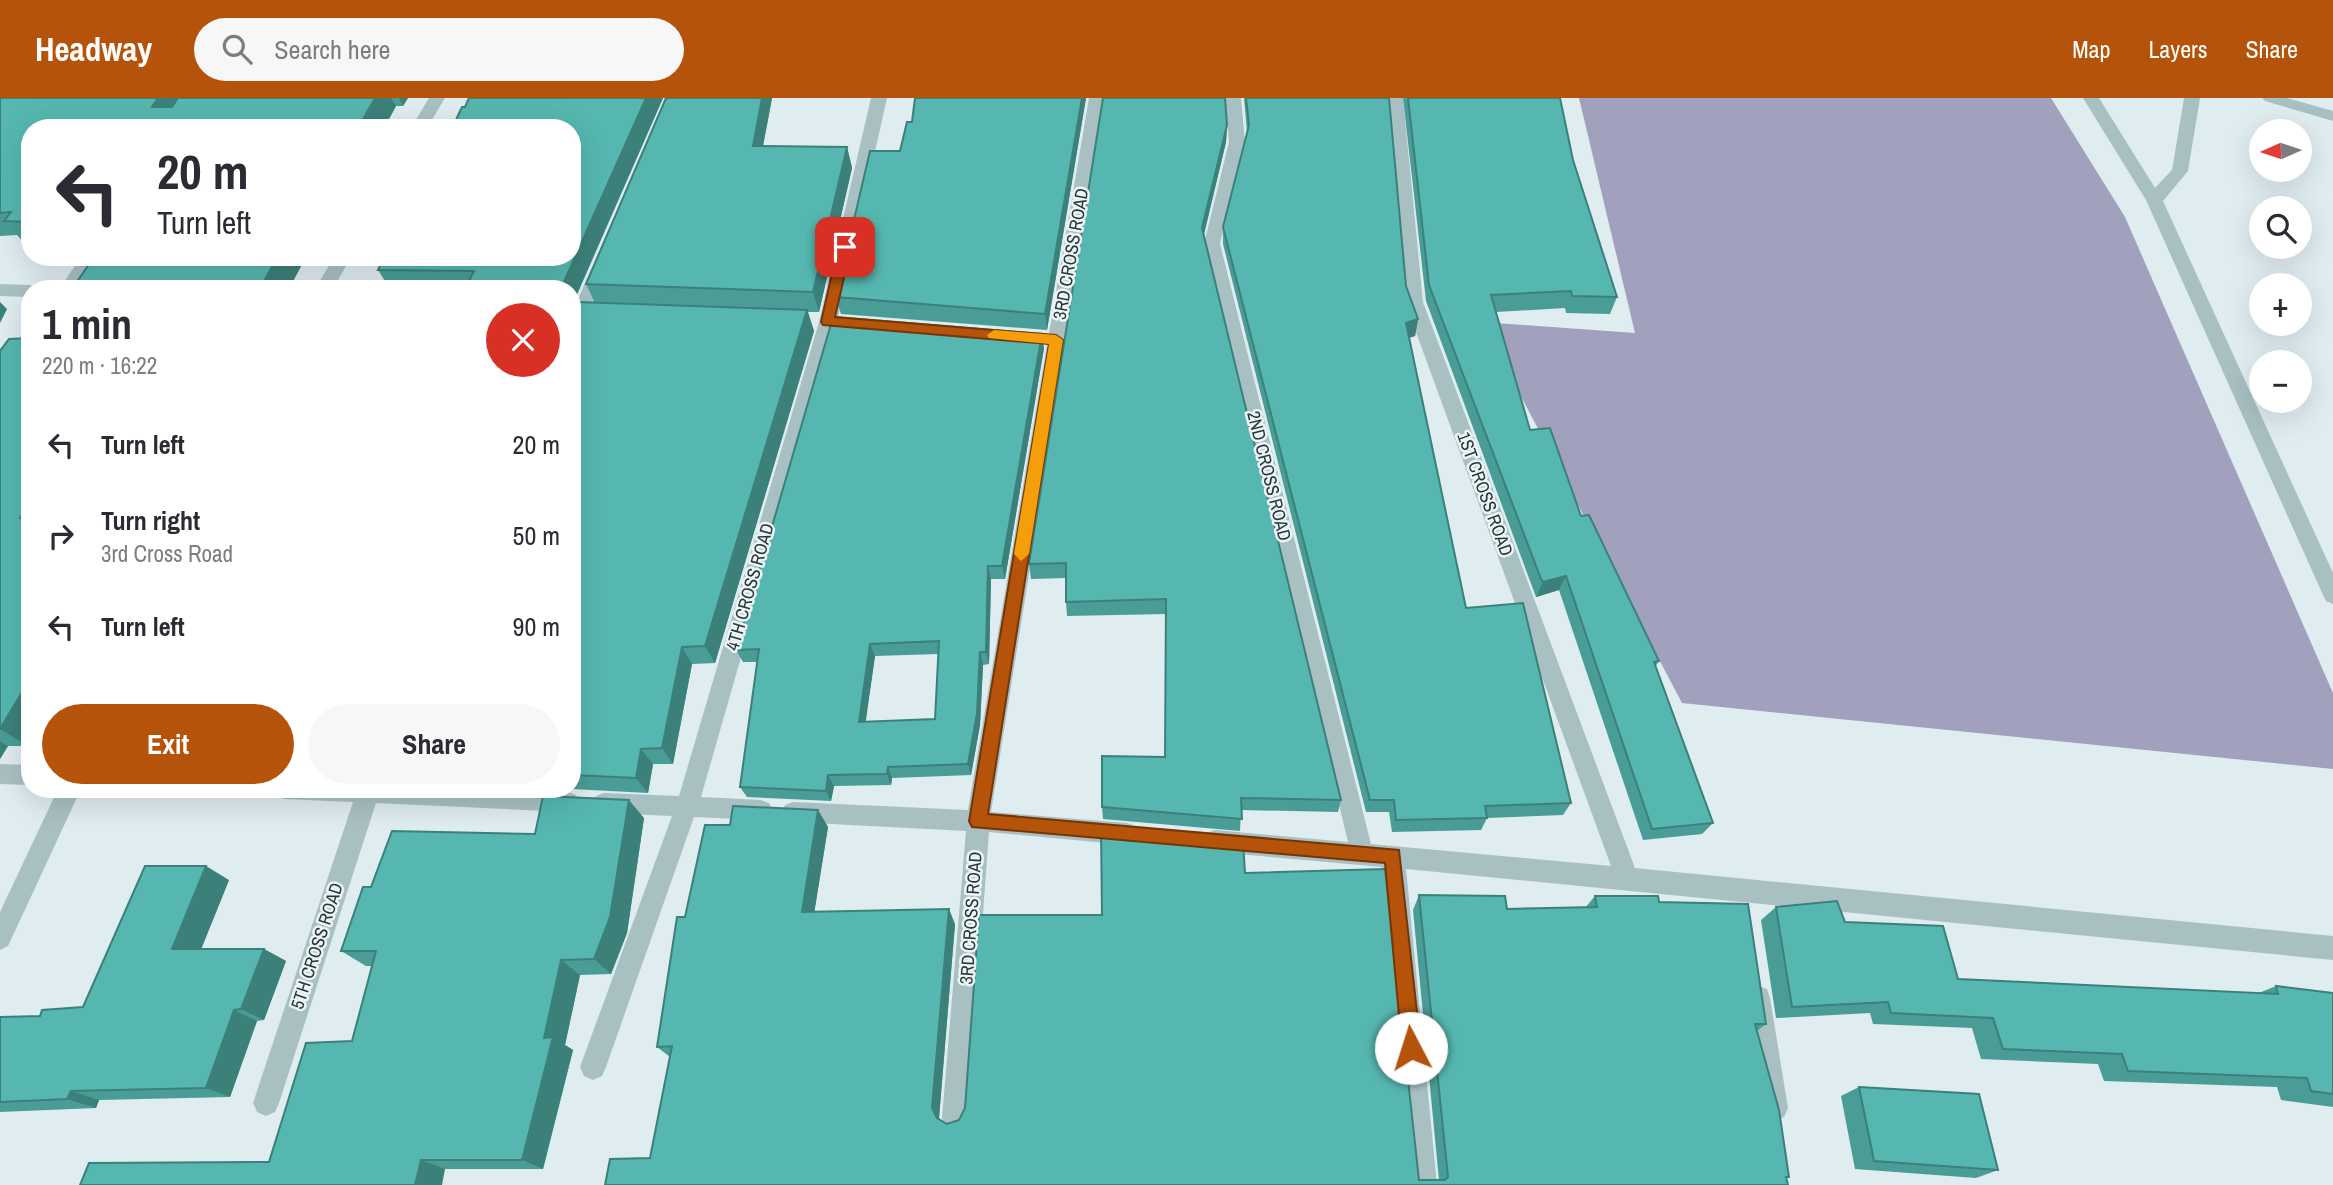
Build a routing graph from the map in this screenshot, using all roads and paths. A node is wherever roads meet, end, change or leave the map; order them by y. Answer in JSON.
{"nodes":[{"id":1,"x":437,"y":98,"type":"edge"},
{"id":2,"x":879,"y":98,"type":"edge"},
{"id":3,"x":1097,"y":98,"type":"edge"},
{"id":4,"x":1233,"y":98,"type":"edge"},
{"id":5,"x":1395,"y":98,"type":"edge"},
{"id":6,"x":2091,"y":98,"type":"edge"},
{"id":7,"x":2192,"y":98,"type":"edge"},
{"id":8,"x":2270,"y":98,"type":"edge"},
{"id":9,"x":2330,"y":110,"type":"edge"},
{"id":10,"x":424,"y":119,"type":"edge"},
{"id":11,"x":2154,"y":200,"type":"junction"},
{"id":12,"x":608,"y":250,"type":"edge"},
{"id":13,"x":0,"y":290,"type":"edge"},
{"id":14,"x":21,"y":291,"type":"edge"},
{"id":15,"x":583,"y":314,"type":"edge"},
{"id":16,"x":2333,"y":596,"type":"edge"},
{"id":17,"x":0,"y":774,"type":"edge"},
{"id":18,"x":21,"y":775,"type":"edge"},
{"id":19,"x":65,"y":798,"type":"edge"},
{"id":20,"x":366,"y":798,"type":"edge"},
{"id":21,"x":505,"y":798,"type":"edge"},
{"id":22,"x":687,"y":806,"type":"junction"},
{"id":23,"x":978,"y":821,"type":"junction"},
{"id":24,"x":1156,"y":836,"type":"edge"},
{"id":25,"x":1197,"y":839,"type":"edge"},
{"id":26,"x":1362,"y":853,"type":"junction"},
{"id":27,"x":1393,"y":856,"type":"junction"},
{"id":28,"x":1628,"y":878,"type":"junction"},
{"id":29,"x":1742,"y":889,"type":"junction"},
{"id":30,"x":1746,"y":916,"type":"edge"},
{"id":31,"x":0,"y":938,"type":"edge"},
{"id":32,"x":2333,"y":948,"type":"edge"},
{"id":33,"x":1754,"y":970,"type":"edge"},
{"id":34,"x":593,"y":1067,"type":"dead end"},
{"id":35,"x":266,"y":1103,"type":"dead end"},
{"id":36,"x":956,"y":1118,"type":"edge"},
{"id":37,"x":1778,"y":1131,"type":"edge"},
{"id":38,"x":1424,"y":1185,"type":"edge"}],
"edges":[{"from":1,"to":10,"type":"street"},
{"from":2,"to":22,"type":"street","name":"4TH CROSS ROAD"},
{"from":3,"to":23,"type":"street","name":"3RD CROSS ROAD"},
{"from":4,"to":26,"type":"street","name":"2ND CROSS ROAD"},
{"from":5,"to":28,"type":"street","name":"1ST CROSS ROAD"},
{"from":6,"to":11,"type":"street"},
{"from":7,"to":11,"type":"street"},
{"from":8,"to":9,"type":"street"},
{"from":11,"to":16,"type":"street"},
{"from":12,"to":15,"type":"street"},
{"from":13,"to":14,"type":"street"},
{"from":17,"to":18,"type":"street"},
{"from":19,"to":31,"type":"street"},
{"from":20,"to":35,"type":"street","name":"5TH CROSS ROAD"},
{"from":21,"to":22,"type":"street"},
{"from":22,"to":23,"type":"street"},
{"from":22,"to":34,"type":"street","name":"4TH CROSS ROAD"},
{"from":23,"to":24,"type":"street"},
{"from":23,"to":36,"type":"street","name":"3RD CROSS ROAD"},
{"from":25,"to":26,"type":"street"},
{"from":26,"to":27,"type":"street"},
{"from":27,"to":28,"type":"street"},
{"from":27,"to":38,"type":"street"},
{"from":28,"to":29,"type":"street"},
{"from":29,"to":30,"type":"street"},
{"from":29,"to":32,"type":"street"},
{"from":33,"to":37,"type":"street"}]}
